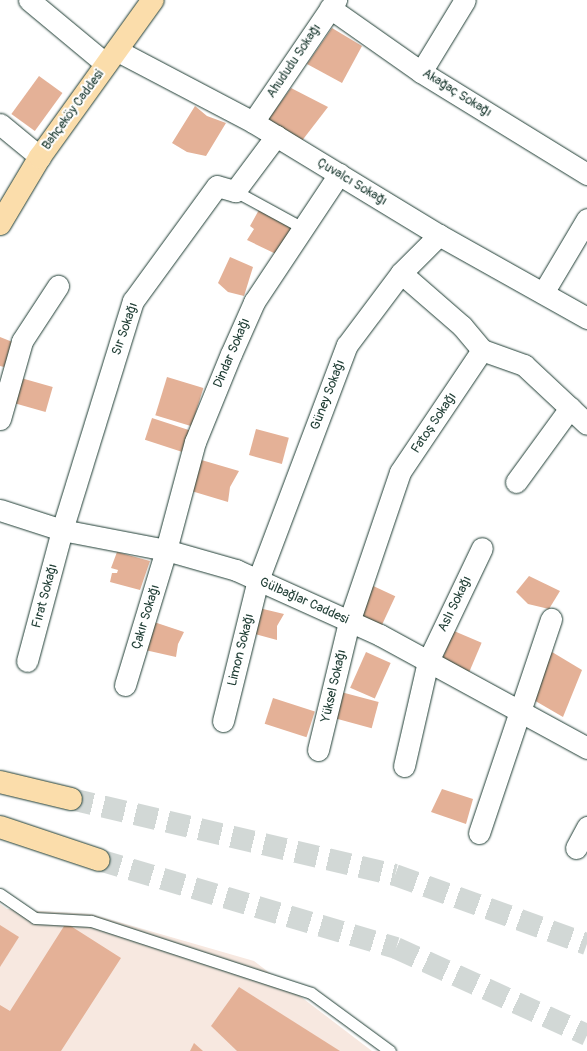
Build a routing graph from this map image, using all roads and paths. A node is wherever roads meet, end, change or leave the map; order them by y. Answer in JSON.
{"nodes":[{"id":1,"x":29,"y":0,"type":"edge"},
{"id":2,"x":153,"y":0,"type":"edge"},
{"id":3,"x":465,"y":0,"type":"edge"},
{"id":4,"x":333,"y":4,"type":"edge"},
{"id":5,"x":111,"y":57,"type":"junction"},
{"id":6,"x":421,"y":72,"type":"junction"},
{"id":7,"x":253,"y":122,"type":"junction"},
{"id":8,"x":0,"y":124,"type":"edge"},
{"id":9,"x":276,"y":136,"type":"junction"},
{"id":10,"x":40,"y":157,"type":"junction"},
{"id":11,"x":338,"y":174,"type":"junction"},
{"id":12,"x":587,"y":174,"type":"edge"},
{"id":13,"x":234,"y":190,"type":"junction"},
{"id":14,"x":587,"y":219,"type":"edge"},
{"id":15,"x":0,"y":224,"type":"edge"},
{"id":16,"x":303,"y":228,"type":"junction"},
{"id":17,"x":439,"y":235,"type":"junction"},
{"id":18,"x":402,"y":272,"type":"junction"},
{"id":19,"x":58,"y":286,"type":"dead end"},
{"id":20,"x":543,"y":293,"type":"junction"},
{"id":21,"x":587,"y":318,"type":"edge"},
{"id":22,"x":482,"y":350,"type":"junction"},
{"id":23,"x":570,"y":408,"type":"junction"},
{"id":24,"x":0,"y":419,"type":"edge"},
{"id":25,"x":587,"y":424,"type":"edge"},
{"id":26,"x":516,"y":482,"type":"dead end"},
{"id":27,"x":0,"y":510,"type":"edge"},
{"id":28,"x":62,"y":530,"type":"junction"},
{"id":29,"x":482,"y":548,"type":"dead end"},
{"id":30,"x":166,"y":550,"type":"junction"},
{"id":31,"x":258,"y":580,"type":"junction"},
{"id":32,"x":551,"y":619,"type":"dead end"},
{"id":33,"x":349,"y":622,"type":"junction"},
{"id":34,"x":27,"y":661,"type":"dead end"},
{"id":35,"x":428,"y":661,"type":"junction"},
{"id":36,"x":125,"y":685,"type":"dead end"},
{"id":37,"x":518,"y":711,"type":"junction"},
{"id":38,"x":223,"y":721,"type":"dead end"},
{"id":39,"x":584,"y":741,"type":"edge"},
{"id":40,"x":318,"y":750,"type":"dead end"},
{"id":41,"x":404,"y":766,"type":"dead end"},
{"id":42,"x":0,"y":782,"type":"edge"},
{"id":43,"x":71,"y":799,"type":"tunnel mouth"},
{"id":44,"x":0,"y":827,"type":"edge"},
{"id":45,"x":587,"y":827,"type":"edge"},
{"id":46,"x":479,"y":833,"type":"dead end"},
{"id":47,"x":576,"y":848,"type":"dead end"},
{"id":48,"x":99,"y":860,"type":"tunnel mouth"},
{"id":49,"x":0,"y":894,"type":"edge"},
{"id":50,"x":390,"y":1051,"type":"edge"}],
"edges":[{"from":1,"to":5,"type":"street","name":"Çuvalcı Sokağı"},
{"from":2,"to":5,"type":"main road","name":"Bahçeköy Caddesi"},
{"from":3,"to":6,"type":"street"},
{"from":4,"to":6,"type":"street","name":"Akağaç Sokağı"},
{"from":4,"to":7,"type":"street","name":"Ahududu Sokağı"},
{"from":5,"to":7,"type":"street","name":"Çuvalcı Sokağı"},
{"from":5,"to":10,"type":"main road","name":"Bahçeköy Caddesi"},
{"from":6,"to":12,"type":"street","name":"Akağaç Sokağı"},
{"from":7,"to":9,"type":"street","name":"Çuvalcı Sokağı"},
{"from":8,"to":10,"type":"street"},
{"from":9,"to":11,"type":"street","name":"Çuvalcı Sokağı"},
{"from":9,"to":13,"type":"street"},
{"from":10,"to":15,"type":"main road","name":"Bahçeköy Caddesi"},
{"from":11,"to":16,"type":"street","name":"Dindar Sokağı"},
{"from":11,"to":17,"type":"street","name":"Çuvalcı Sokağı"},
{"from":13,"to":16,"type":"lane"},
{"from":13,"to":28,"type":"street","name":"Sır Sokağı"},
{"from":14,"to":20,"type":"street"},
{"from":16,"to":30,"type":"street","name":"Dindar Sokağı"},
{"from":17,"to":18,"type":"street","name":"Güney Sokağı"},
{"from":17,"to":20,"type":"street","name":"Çuvalcı Sokağı"},
{"from":18,"to":22,"type":"street"},
{"from":18,"to":31,"type":"street","name":"Güney Sokağı"},
{"from":19,"to":24,"type":"street"},
{"from":20,"to":21,"type":"street","name":"Çuvalcı Sokağı"},
{"from":22,"to":23,"type":"street"},
{"from":22,"to":33,"type":"street","name":"Fatoş Sokağı"},
{"from":23,"to":25,"type":"street"},
{"from":23,"to":26,"type":"street"},
{"from":27,"to":28,"type":"street","name":"Gülbağlar Caddesi"},
{"from":28,"to":30,"type":"street","name":"Gülbağlar Caddesi"},
{"from":28,"to":34,"type":"street","name":"Fırat Sokağı"},
{"from":29,"to":35,"type":"street","name":"Aslı Sokağı"},
{"from":30,"to":31,"type":"street","name":"Gülbağlar Caddesi"},
{"from":30,"to":36,"type":"street","name":"Çakır Sokağı"},
{"from":31,"to":33,"type":"street","name":"Gülbağlar Caddesi"},
{"from":31,"to":38,"type":"street","name":"Limon Sokağı"},
{"from":32,"to":37,"type":"street"},
{"from":33,"to":35,"type":"street","name":"Gülbağlar Caddesi"},
{"from":33,"to":40,"type":"street","name":"Yüksel Sokağı"},
{"from":35,"to":37,"type":"street","name":"Gülbağlar Caddesi"},
{"from":35,"to":41,"type":"street","name":"Aslı Sokağı"},
{"from":37,"to":39,"type":"street","name":"Gülbağlar Caddesi"},
{"from":37,"to":46,"type":"street"},
{"from":42,"to":43,"type":"main road"},
{"from":44,"to":48,"type":"main road"},
{"from":45,"to":47,"type":"street"},
{"from":49,"to":50,"type":"lane"}]}
